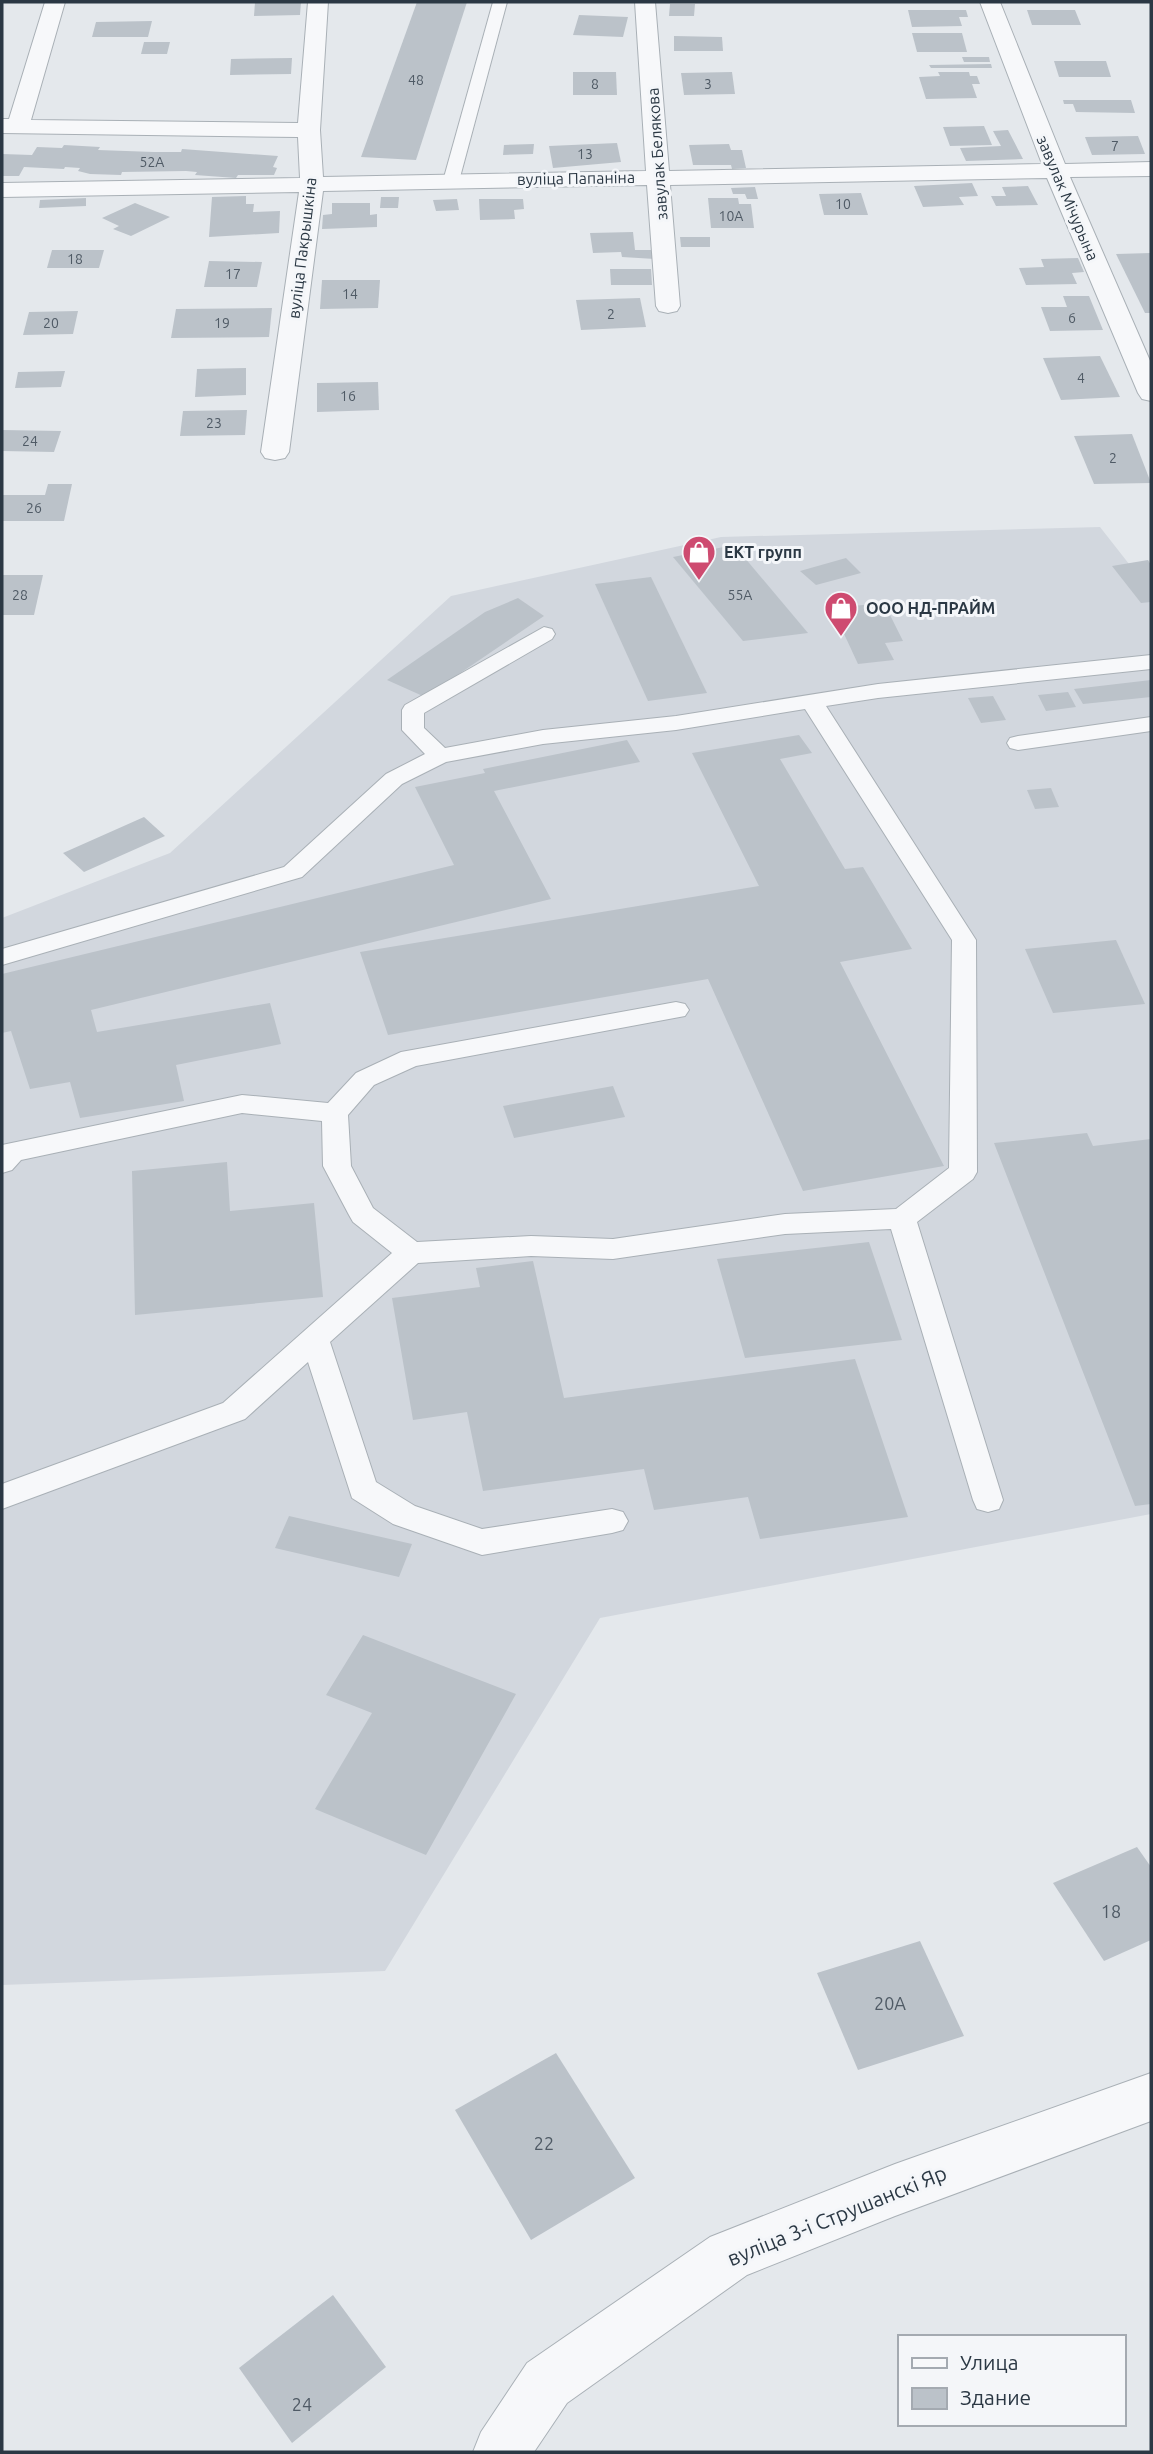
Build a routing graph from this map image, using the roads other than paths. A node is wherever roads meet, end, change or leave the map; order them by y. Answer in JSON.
{"nodes":[{"id":1,"x":55,"y":2,"type":"edge"},
{"id":2,"x":318,"y":2,"type":"edge"},
{"id":3,"x":500,"y":2,"type":"edge"},
{"id":4,"x":645,"y":2,"type":"edge"},
{"id":5,"x":990,"y":2,"type":"edge"},
{"id":6,"x":10,"y":126,"type":"edge"},
{"id":7,"x":309,"y":130,"type":"junction"},
{"id":8,"x":1151,"y":169,"type":"edge"},
{"id":9,"x":1056,"y":171,"type":"junction"},
{"id":10,"x":659,"y":177,"type":"junction"},
{"id":11,"x":451,"y":181,"type":"junction"},
{"id":12,"x":312,"y":183,"type":"junction"},
{"id":13,"x":2,"y":190,"type":"edge"},
{"id":14,"x":668,"y":306,"type":"dead end"},
{"id":15,"x":1151,"y":393,"type":"edge"},
{"id":16,"x":275,"y":452,"type":"dead end"},
{"id":17,"x":544,"y":634,"type":"dead end"},
{"id":18,"x":1151,"y":662,"type":"edge"},
{"id":19,"x":812,"y":702,"type":"junction"},
{"id":20,"x":1151,"y":724,"type":"edge"},
{"id":21,"x":1018,"y":743,"type":"dead end"},
{"id":22,"x":440,"y":756,"type":"junction"},
{"id":23,"x":2,"y":957,"type":"edge"},
{"id":24,"x":676,"y":1010,"type":"dead end"},
{"id":25,"x":335,"y":1113,"type":"junction"},
{"id":26,"x":2,"y":1163,"type":"edge"},
{"id":27,"x":902,"y":1219,"type":"junction"},
{"id":28,"x":411,"y":1253,"type":"junction"},
{"id":29,"x":315,"y":1340,"type":"junction"},
{"id":30,"x":2,"y":1497,"type":"edge"},
{"id":31,"x":988,"y":1500,"type":"dead end"},
{"id":32,"x":612,"y":1521,"type":"dead end"},
{"id":33,"x":1151,"y":2097,"type":"edge"},
{"id":34,"x":501,"y":2452,"type":"edge"}],
"edges":[{"from":1,"to":6,"type":"street"},
{"from":2,"to":7,"type":"street","name":"вуліца Пакрышкіна"},
{"from":3,"to":11,"type":"lane"},
{"from":4,"to":10,"type":"street","name":"завулак Белякова"},
{"from":5,"to":9,"type":"street","name":"завулак Мічурына"},
{"from":6,"to":7,"type":"street"},
{"from":7,"to":12,"type":"street","name":"вуліца Пакрышкіна"},
{"from":8,"to":9,"type":"street","name":"вуліца Папаніна"},
{"from":9,"to":10,"type":"street","name":"вуліца Папаніна"},
{"from":9,"to":15,"type":"street","name":"завулак Мічурына"},
{"from":10,"to":11,"type":"street","name":"вуліца Папаніна"},
{"from":10,"to":14,"type":"street","name":"завулак Белякова"},
{"from":11,"to":12,"type":"street","name":"вуліца Папаніна"},
{"from":12,"to":13,"type":"street","name":"вуліца Папаніна"},
{"from":12,"to":16,"type":"street","name":"вуліца Пакрышкіна"},
{"from":17,"to":22,"type":"lane"},
{"from":18,"to":19,"type":"lane"},
{"from":19,"to":22,"type":"lane"},
{"from":19,"to":27,"type":"lane"},
{"from":20,"to":21,"type":"lane"},
{"from":22,"to":23,"type":"lane"},
{"from":24,"to":25,"type":"lane"},
{"from":25,"to":26,"type":"lane"},
{"from":25,"to":28,"type":"lane"},
{"from":27,"to":28,"type":"lane"},
{"from":27,"to":31,"type":"lane"},
{"from":28,"to":29,"type":"lane"},
{"from":29,"to":30,"type":"lane"},
{"from":29,"to":32,"type":"lane"},
{"from":33,"to":34,"type":"street","name":"вуліца 3-і Струшанскі Яр"}]}
